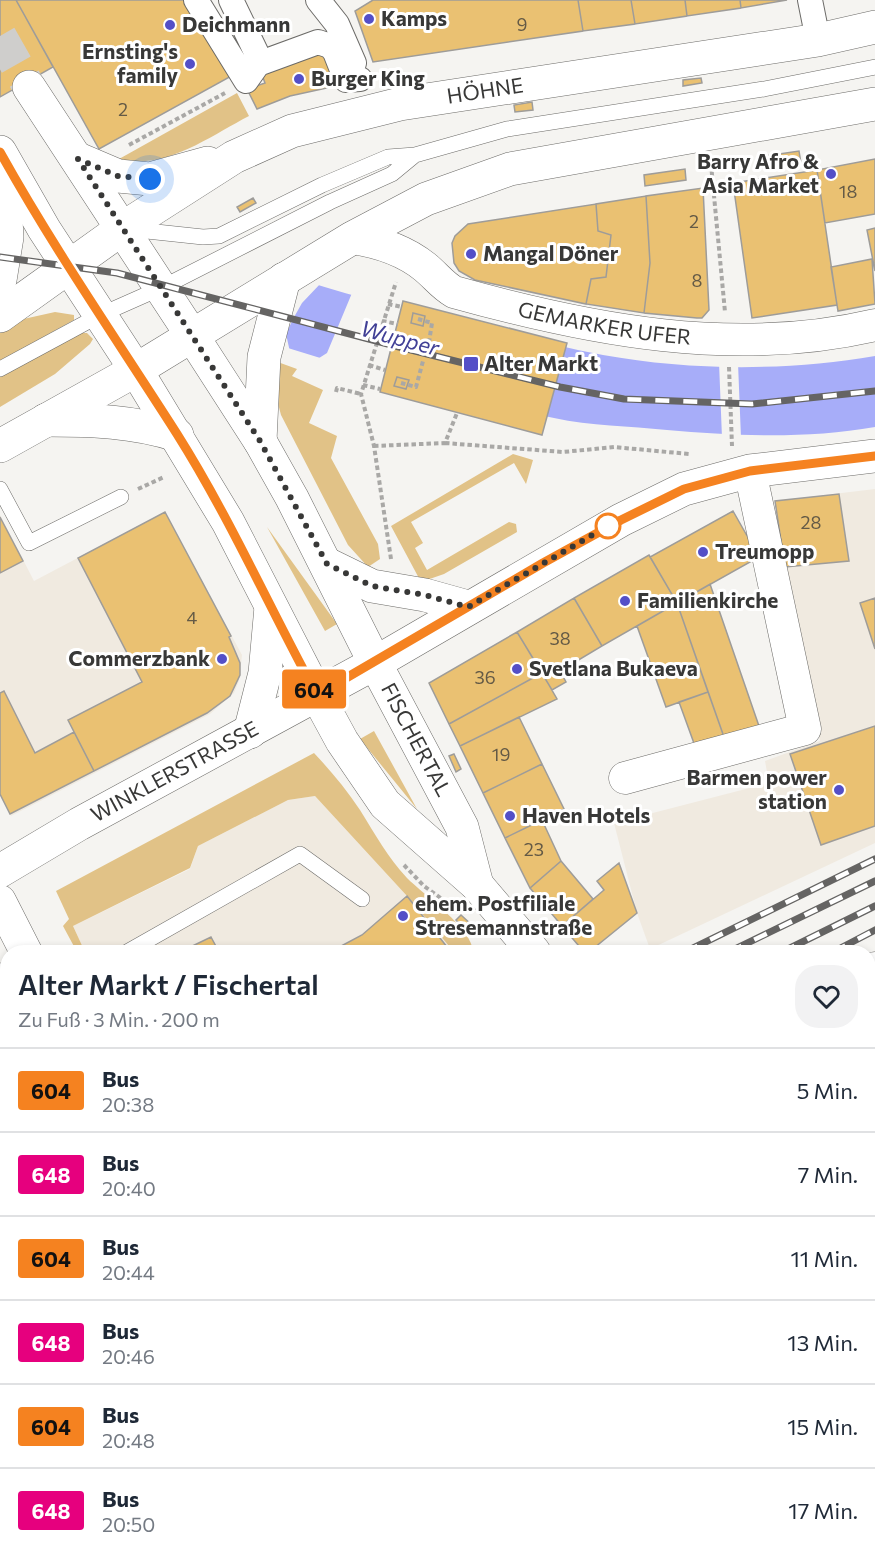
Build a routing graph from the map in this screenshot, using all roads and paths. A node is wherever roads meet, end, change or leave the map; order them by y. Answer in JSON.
{"nodes":[{"id":1,"x":196,"y":0,"type":"edge"},
{"id":2,"x":318,"y":0,"type":"edge"},
{"id":3,"x":810,"y":0,"type":"edge"},
{"id":4,"x":234,"y":1,"type":"edge"},
{"id":5,"x":875,"y":27,"type":"edge"},
{"id":6,"x":818,"y":40,"type":"junction"},
{"id":7,"x":271,"y":51,"type":"junction"},
{"id":8,"x":875,"y":67,"type":"edge"},
{"id":9,"x":246,"y":81,"type":"junction"},
{"id":10,"x":29,"y":87,"type":"tunnel mouth"},
{"id":11,"x":875,"y":104,"type":"edge"},
{"id":12,"x":709,"y":133,"type":"junction"},
{"id":13,"x":127,"y":147,"type":"dead end"},
{"id":14,"x":1,"y":154,"type":"edge"},
{"id":15,"x":415,"y":155,"type":"junction"},
{"id":16,"x":234,"y":156,"type":"junction"},
{"id":17,"x":78,"y":159,"type":"junction"},
{"id":18,"x":14,"y":194,"type":"junction"},
{"id":19,"x":163,"y":221,"type":"junction"},
{"id":20,"x":123,"y":228,"type":"junction"},
{"id":21,"x":352,"y":238,"type":"junction"},
{"id":22,"x":68,"y":266,"type":"junction"},
{"id":23,"x":284,"y":279,"type":"junction"},
{"id":24,"x":393,"y":286,"type":"dead end"},
{"id":25,"x":161,"y":288,"type":"junction"},
{"id":26,"x":6,"y":300,"type":"edge"},
{"id":27,"x":388,"y":303,"type":"junction"},
{"id":28,"x":402,"y":307,"type":"dead end"},
{"id":29,"x":102,"y":310,"type":"junction"},
{"id":30,"x":418,"y":320,"type":"dead end"},
{"id":31,"x":382,"y":321,"type":"junction"},
{"id":32,"x":398,"y":324,"type":"dead end"},
{"id":33,"x":875,"y":325,"type":"edge"},
{"id":34,"x":191,"y":334,"type":"junction"},
{"id":35,"x":429,"y":342,"type":"dead end"},
{"id":36,"x":412,"y":349,"type":"dead end"},
{"id":37,"x":728,"y":351,"type":"junction"},
{"id":38,"x":423,"y":361,"type":"dead end"},
{"id":39,"x":462,"y":362,"type":"dead end"},
{"id":40,"x":369,"y":366,"type":"junction"},
{"id":41,"x":0,"y":369,"type":"edge"},
{"id":42,"x":136,"y":370,"type":"junction"},
{"id":43,"x":386,"y":370,"type":"dead end"},
{"id":44,"x":401,"y":383,"type":"dead end"},
{"id":45,"x":363,"y":387,"type":"junction"},
{"id":46,"x":381,"y":389,"type":"dead end"},
{"id":47,"x":336,"y":392,"type":"dead end"},
{"id":48,"x":361,"y":394,"type":"junction"},
{"id":49,"x":457,"y":413,"type":"dead end"},
{"id":50,"x":46,"y":420,"type":"junction"},
{"id":51,"x":177,"y":435,"type":"junction"},
{"id":52,"x":260,"y":441,"type":"junction"},
{"id":53,"x":445,"y":443,"type":"junction"},
{"id":54,"x":0,"y":446,"type":"edge"},
{"id":55,"x":374,"y":446,"type":"junction"},
{"id":56,"x":697,"y":454,"type":"dead end"},
{"id":57,"x":875,"y":456,"type":"edge"},
{"id":58,"x":738,"y":464,"type":"junction"},
{"id":59,"x":168,"y":475,"type":"dead end"},
{"id":60,"x":0,"y":489,"type":"edge"},
{"id":61,"x":121,"y":497,"type":"joint"},
{"id":62,"x":327,"y":564,"type":"junction"},
{"id":63,"x":396,"y":592,"type":"junction"},
{"id":64,"x":271,"y":606,"type":"junction"},
{"id":65,"x":468,"y":607,"type":"junction"},
{"id":66,"x":375,"y":663,"type":"junction"},
{"id":67,"x":317,"y":695,"type":"junction"},
{"id":68,"x":250,"y":732,"type":"junction"},
{"id":69,"x":625,"y":778,"type":"dead end"},
{"id":70,"x":0,"y":871,"type":"edge"},
{"id":71,"x":477,"y":885,"type":"junction"},
{"id":72,"x":362,"y":898,"type":"dead end"},
{"id":73,"x":0,"y":901,"type":"edge"},
{"id":74,"x":23,"y":945,"type":"edge"},
{"id":75,"x":139,"y":945,"type":"edge"},
{"id":76,"x":528,"y":945,"type":"edge"}],
"edges":[{"from":1,"to":9,"type":"street"},
{"from":2,"to":7,"type":"street"},
{"from":3,"to":6,"type":"street"},
{"from":4,"to":7,"type":"street"},
{"from":5,"to":6,"type":"main road","name":"HÖHNE"},
{"from":6,"to":16,"type":"main road","name":"HÖHNE"},
{"from":7,"to":9,"type":"street"},
{"from":8,"to":15,"type":"lane"},
{"from":9,"to":13,"type":"path"},
{"from":10,"to":17,"type":"main road","name":"FISCHERTAL"},
{"from":11,"to":12,"type":"main road"},
{"from":12,"to":21,"type":"main road"},
{"from":12,"to":37,"type":"path"},
{"from":14,"to":18,"type":"main road"},
{"from":15,"to":19,"type":"lane"},
{"from":15,"to":25,"type":"lane"},
{"from":16,"to":17,"type":"main road"},
{"from":16,"to":19,"type":"main road","name":"HÖHNE"},
{"from":17,"to":20,"type":"main road","name":"FISCHERTAL"},
{"from":18,"to":22,"type":"main road","name":"FISCHERTAL"},
{"from":18,"to":26,"type":"main road"},
{"from":19,"to":20,"type":"main road","name":"HÖHNE"},
{"from":20,"to":22,"type":"main road","name":"HÖHNE"},
{"from":20,"to":25,"type":"main road","name":"FISCHERTAL"},
{"from":21,"to":23,"type":"main road"},
{"from":21,"to":37,"type":"street","name":"GEMARKER UFER"},
{"from":22,"to":26,"type":"main road","name":"HÖHNE"},
{"from":22,"to":29,"type":"main road","name":"FISCHERTAL"},
{"from":23,"to":34,"type":"main road"},
{"from":23,"to":52,"type":"main road"},
{"from":24,"to":27,"type":"path"},
{"from":25,"to":29,"type":"lane"},
{"from":25,"to":34,"type":"main road","name":"FISCHERTAL"},
{"from":27,"to":28,"type":"path"},
{"from":27,"to":31,"type":"path"},
{"from":29,"to":41,"type":"lane"},
{"from":29,"to":42,"type":"main road","name":"FISCHERTAL"},
{"from":30,"to":35,"type":"path"},
{"from":31,"to":32,"type":"path"},
{"from":31,"to":40,"type":"path"},
{"from":33,"to":37,"type":"street","name":"GEMARKER UFER"},
{"from":34,"to":42,"type":"main road"},
{"from":34,"to":52,"type":"main road","name":"FISCHERTAL"},
{"from":36,"to":39,"type":"path"},
{"from":37,"to":58,"type":"path"},
{"from":38,"to":44,"type":"path"},
{"from":40,"to":43,"type":"path"},
{"from":40,"to":45,"type":"path"},
{"from":42,"to":50,"type":"main road"},
{"from":42,"to":51,"type":"main road","name":"FISCHERTAL"},
{"from":45,"to":46,"type":"path"},
{"from":45,"to":48,"type":"path"},
{"from":47,"to":48,"type":"path"},
{"from":48,"to":55,"type":"path"},
{"from":49,"to":53,"type":"path"},
{"from":50,"to":51,"type":"main road"},
{"from":50,"to":54,"type":"main road"},
{"from":51,"to":64,"type":"main road","name":"FISCHERTAL"},
{"from":52,"to":62,"type":"main road","name":"FISCHERTAL"},
{"from":53,"to":55,"type":"path"},
{"from":53,"to":56,"type":"path"},
{"from":55,"to":63,"type":"path"},
{"from":57,"to":58,"type":"main road","name":"WINKLERSTRASSE"},
{"from":58,"to":65,"type":"main road","name":"WINKLERSTRASSE"},
{"from":58,"to":69,"type":"street"},
{"from":59,"to":61,"type":"path"},
{"from":60,"to":61,"type":"lane"},
{"from":62,"to":63,"type":"main road"},
{"from":62,"to":66,"type":"main road","name":"FISCHERTAL"},
{"from":63,"to":65,"type":"main road"},
{"from":64,"to":67,"type":"main road","name":"FISCHERTAL"},
{"from":64,"to":68,"type":"main road"},
{"from":65,"to":66,"type":"main road","name":"WINKLERSTRASSE"},
{"from":66,"to":67,"type":"main road","name":"WINKLERSTRASSE"},
{"from":66,"to":71,"type":"main road","name":"FISCHERTAL"},
{"from":67,"to":68,"type":"main road","name":"WINKLERSTRASSE"},
{"from":67,"to":71,"type":"main road","name":"FISCHERTAL"},
{"from":68,"to":70,"type":"main road","name":"WINKLERSTRASSE"},
{"from":71,"to":76,"type":"main road","name":"FISCHERTAL"},
{"from":72,"to":75,"type":"lane"},
{"from":73,"to":74,"type":"street"}]}
